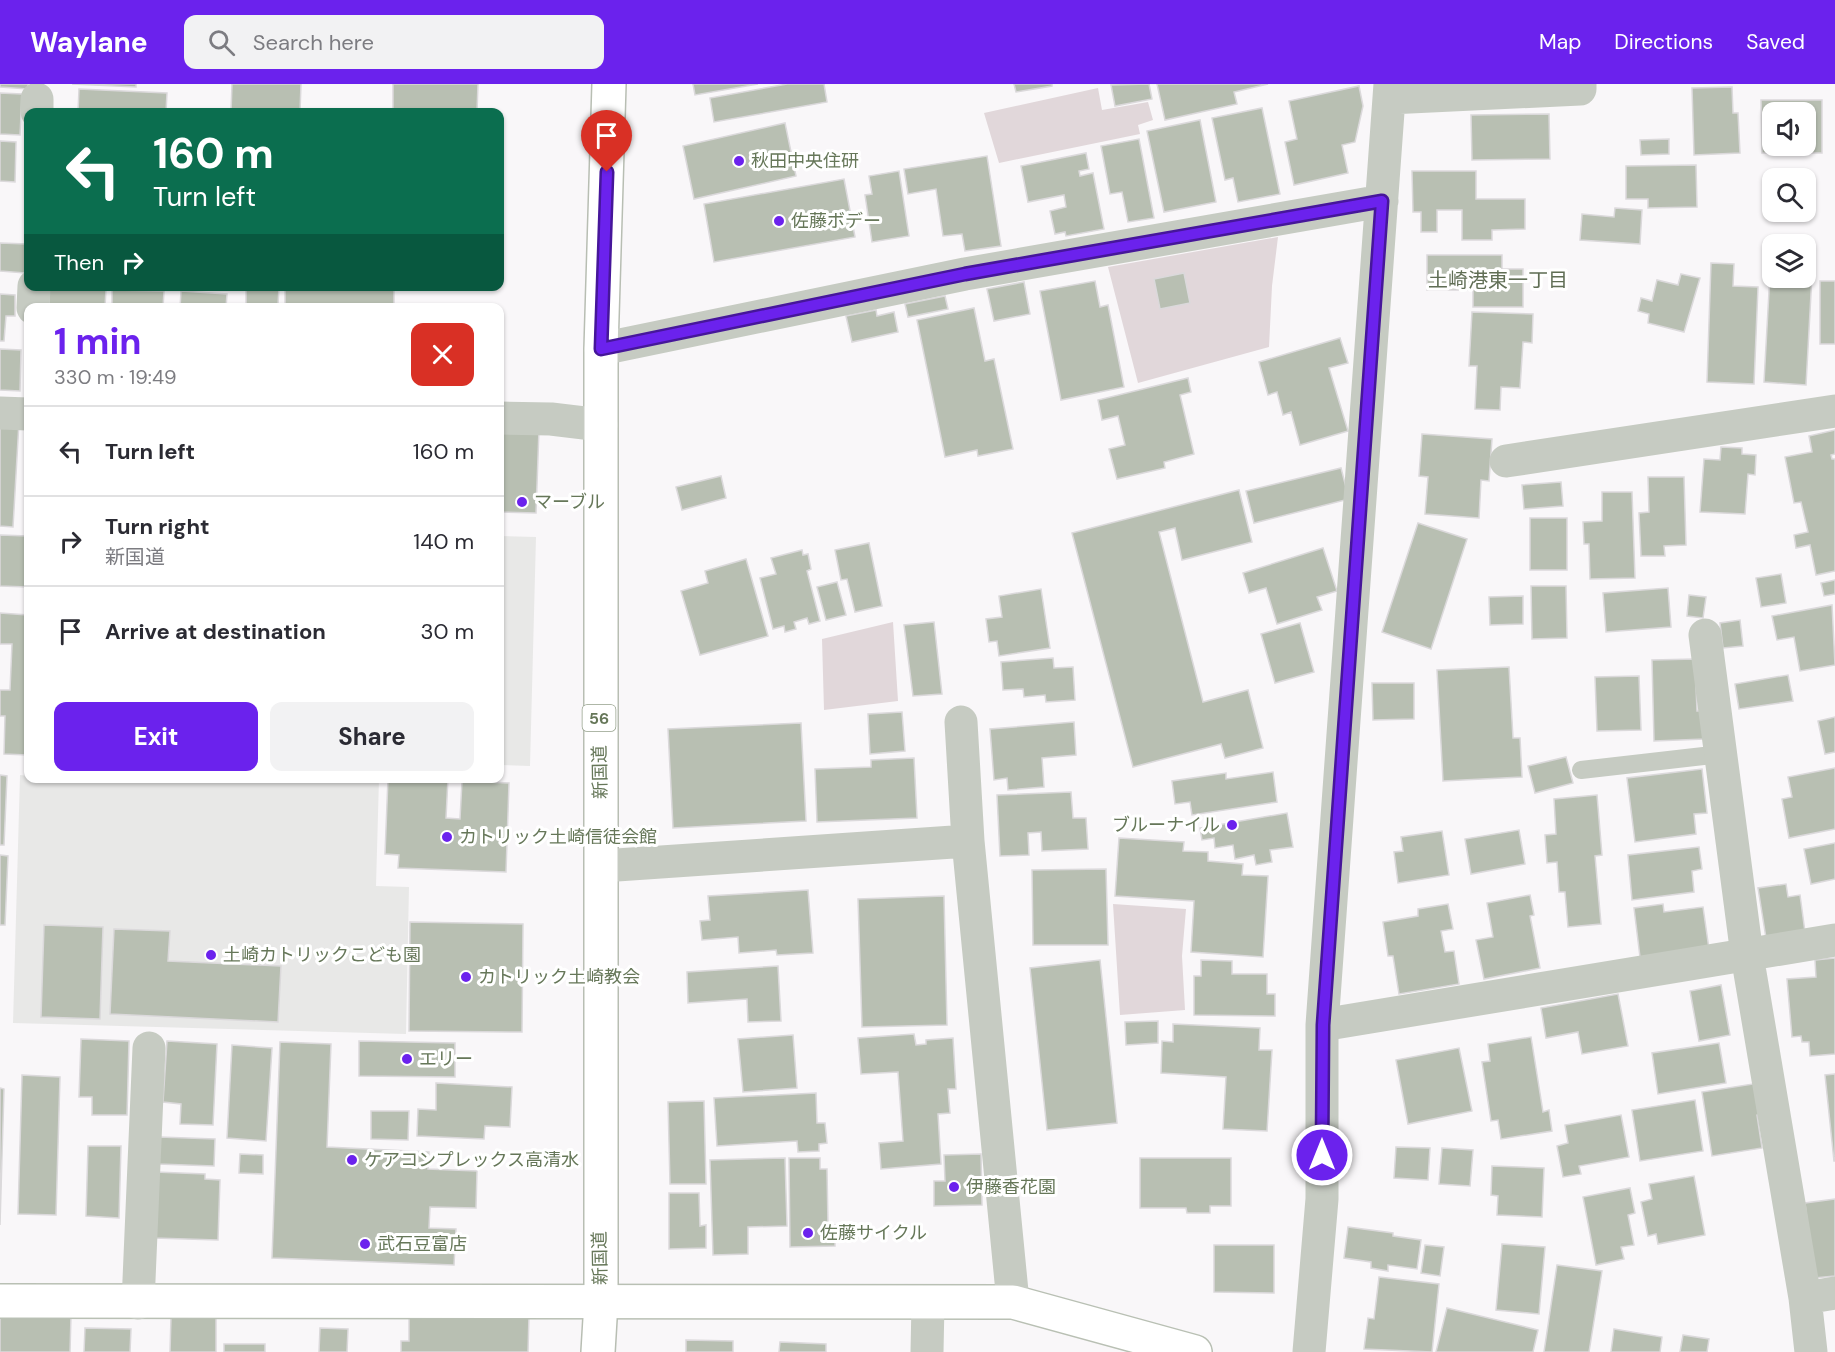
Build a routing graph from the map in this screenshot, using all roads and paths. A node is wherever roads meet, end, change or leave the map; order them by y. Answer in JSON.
{"nodes":[{"id":1,"x":609,"y":84,"type":"edge"},
{"id":2,"x":1580,"y":84,"type":"edge"},
{"id":3,"x":1389,"y":91,"type":"edge"},
{"id":4,"x":1382,"y":201,"type":"junction"},
{"id":5,"x":601,"y":349,"type":"junction"},
{"id":6,"x":1835,"y":411,"type":"edge"},
{"id":7,"x":0,"y":413,"type":"edge"},
{"id":8,"x":24,"y":414,"type":"edge"},
{"id":9,"x":504,"y":418,"type":"edge"},
{"id":10,"x":602,"y":425,"type":"junction"},
{"id":11,"x":1506,"y":461,"type":"dead end"},
{"id":12,"x":1705,"y":634,"type":"dead end"},
{"id":13,"x":961,"y":722,"type":"dead end"},
{"id":14,"x":1721,"y":754,"type":"junction"},
{"id":15,"x":1581,"y":770,"type":"dead end"},
{"id":16,"x":968,"y":841,"type":"junction"},
{"id":17,"x":602,"y":866,"type":"junction"},
{"id":18,"x":1835,"y":940,"type":"edge"},
{"id":19,"x":1747,"y":955,"type":"junction"},
{"id":20,"x":1323,"y":1025,"type":"junction"},
{"id":21,"x":149,"y":1048,"type":"dead end"},
{"id":22,"x":1820,"y":1295,"type":"edge"},
{"id":23,"x":0,"y":1301,"type":"edge"},
{"id":24,"x":601,"y":1302,"type":"junction"},
{"id":25,"x":1013,"y":1302,"type":"junction"},
{"id":26,"x":138,"y":1303,"type":"junction"},
{"id":27,"x":928,"y":1303,"type":"junction"},
{"id":28,"x":598,"y":1352,"type":"edge"},
{"id":29,"x":927,"y":1352,"type":"edge"},
{"id":30,"x":1195,"y":1352,"type":"edge"},
{"id":31,"x":1309,"y":1352,"type":"edge"},
{"id":32,"x":1811,"y":1352,"type":"edge"}],
"edges":[{"from":1,"to":5,"type":"main road","name":"新国道","number":"56"},
{"from":2,"to":3,"type":"street"},
{"from":3,"to":4,"type":"street"},
{"from":4,"to":5,"type":"street"},
{"from":4,"to":20,"type":"street"},
{"from":5,"to":10,"type":"main road","name":"新国道","number":"56"},
{"from":6,"to":11,"type":"street"},
{"from":7,"to":8,"type":"street"},
{"from":9,"to":10,"type":"street"},
{"from":10,"to":17,"type":"main road","name":"新国道","number":"56"},
{"from":12,"to":14,"type":"street"},
{"from":13,"to":16,"type":"street"},
{"from":14,"to":15,"type":"lane"},
{"from":14,"to":19,"type":"street"},
{"from":16,"to":17,"type":"street"},
{"from":16,"to":25,"type":"street"},
{"from":17,"to":24,"type":"main road","name":"新国道","number":"56"},
{"from":18,"to":19,"type":"street"},
{"from":19,"to":20,"type":"street"},
{"from":19,"to":22,"type":"street"},
{"from":20,"to":31,"type":"street"},
{"from":21,"to":26,"type":"street"},
{"from":22,"to":32,"type":"street"},
{"from":23,"to":26,"type":"main road"},
{"from":24,"to":26,"type":"main road"},
{"from":24,"to":27,"type":"main road"},
{"from":24,"to":28,"type":"main road","name":"新国道","number":"56"},
{"from":25,"to":27,"type":"main road"},
{"from":25,"to":30,"type":"main road"},
{"from":27,"to":29,"type":"street"}]}
